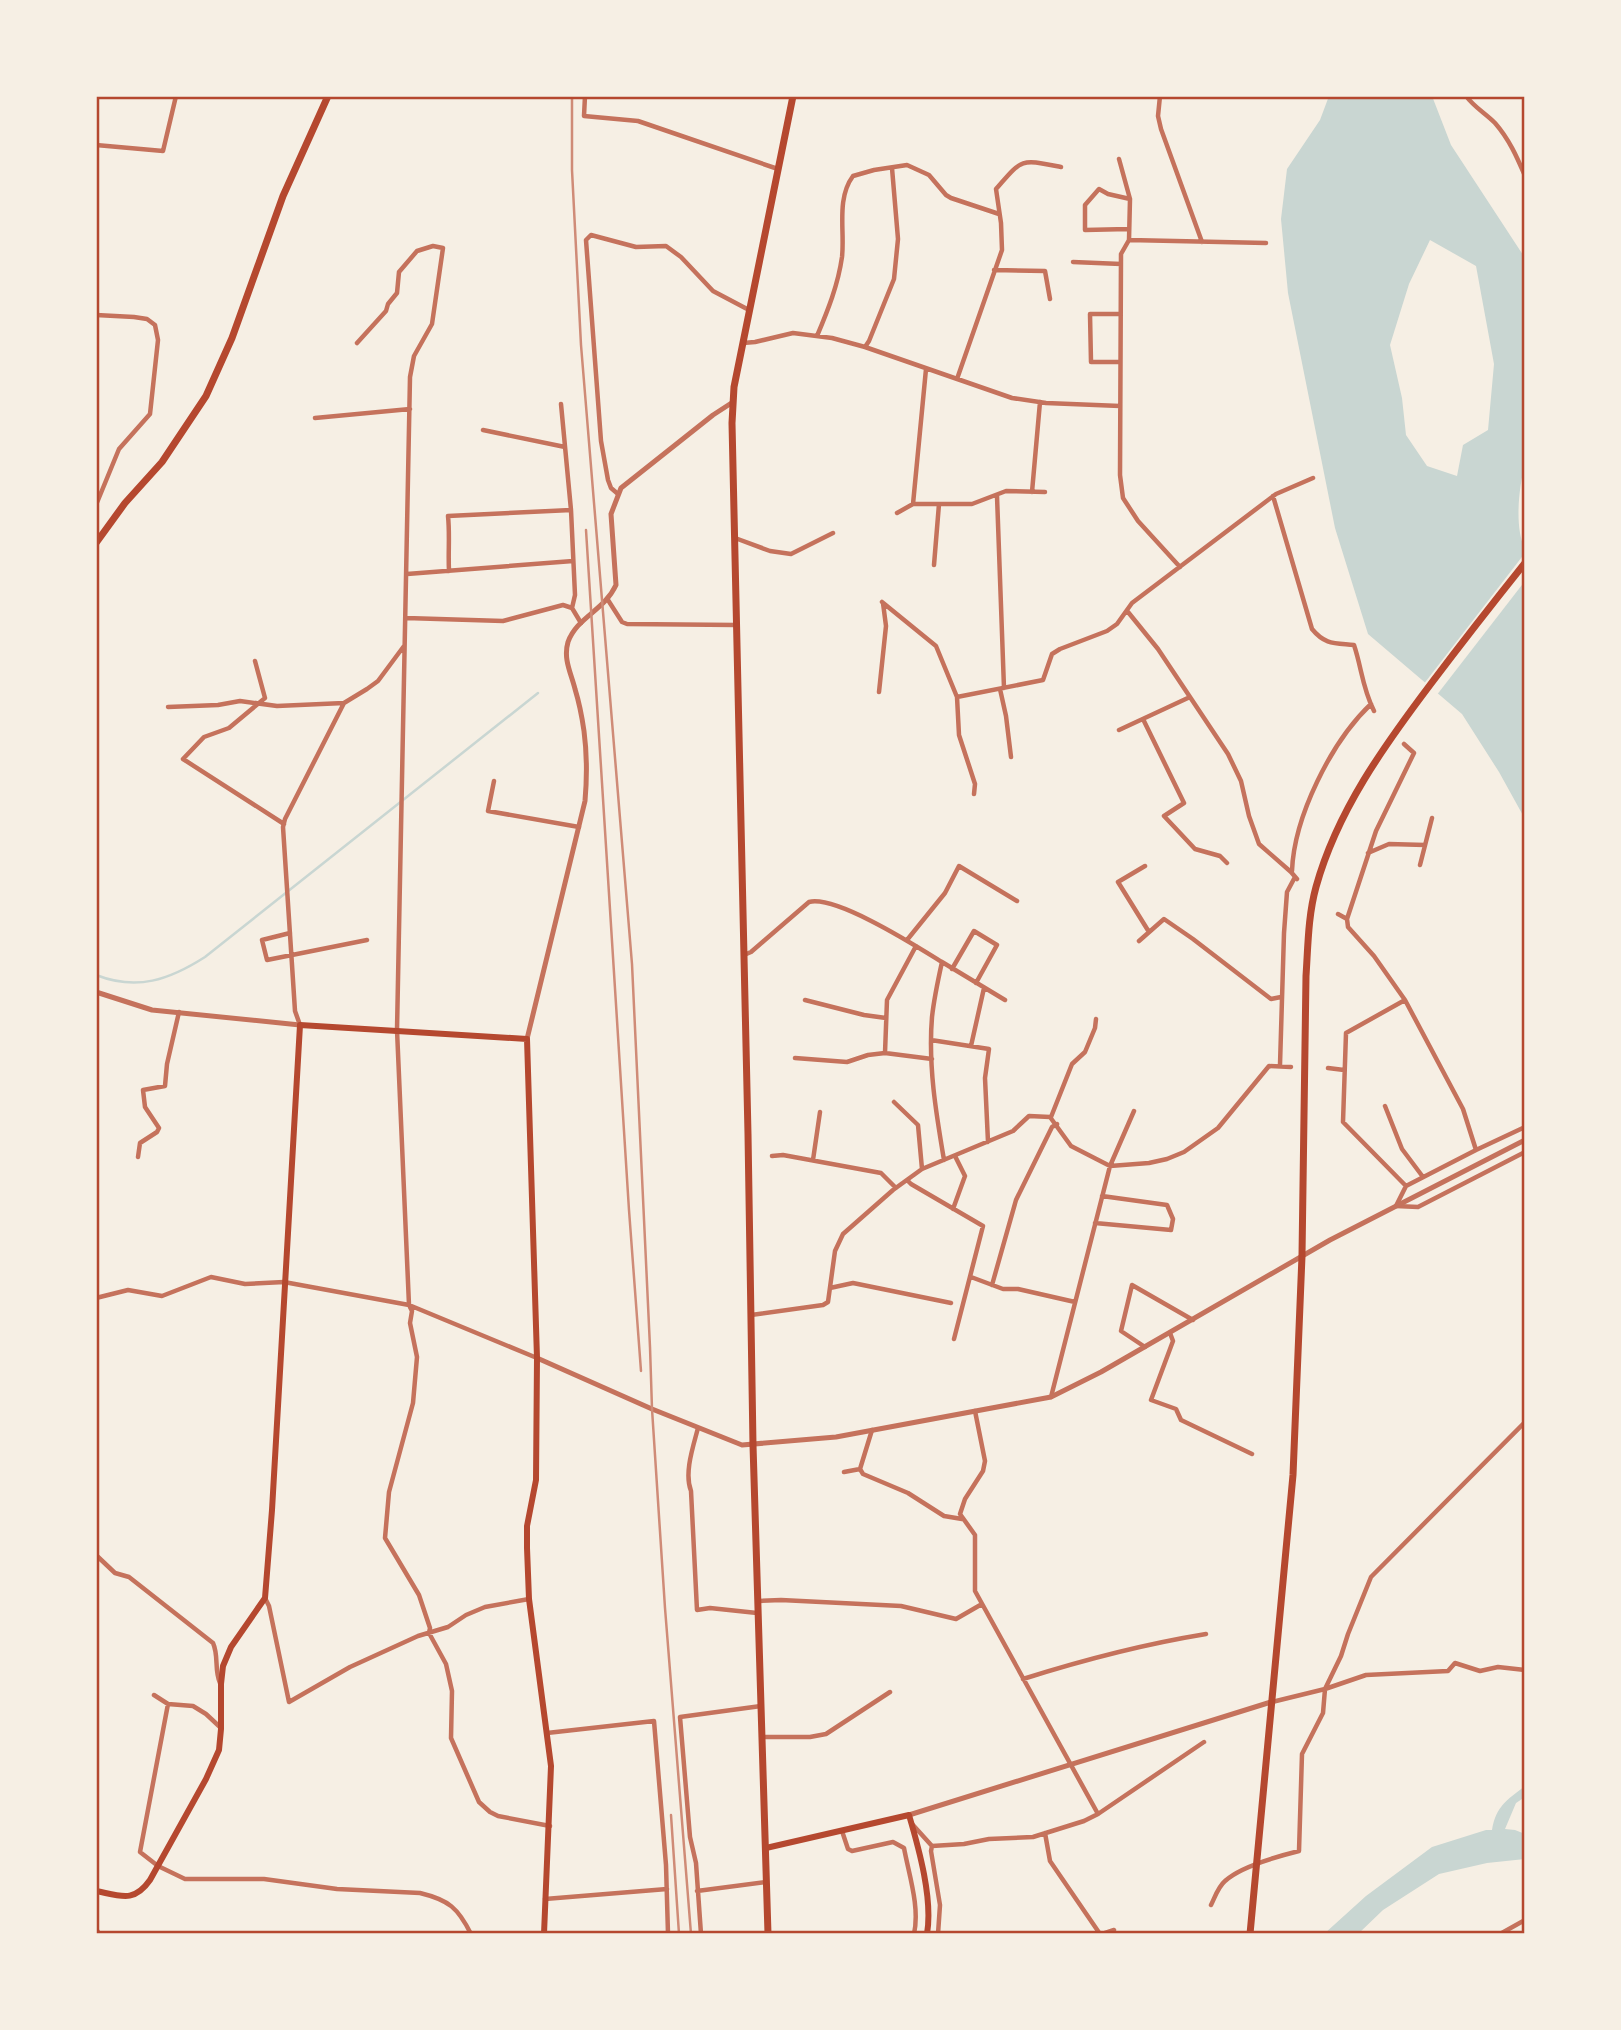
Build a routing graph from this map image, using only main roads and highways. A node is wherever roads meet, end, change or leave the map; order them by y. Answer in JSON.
{"nodes":[{"id":1,"x":328,"y":96,"type":"edge"},
{"id":2,"x":793,"y":96,"type":"edge"},
{"id":3,"x":96,"y":543,"type":"edge"},
{"id":4,"x":1525,"y":563,"type":"edge"},
{"id":5,"x":766,"y":1848,"type":"junction"},
{"id":6,"x":96,"y":1891,"type":"edge"},
{"id":7,"x":544,"y":1934,"type":"edge"},
{"id":8,"x":768,"y":1934,"type":"edge"},
{"id":9,"x":927,"y":1934,"type":"edge"},
{"id":10,"x":1250,"y":1934,"type":"edge"}],
"edges":[{"from":1,"to":3,"type":"highway"},
{"from":2,"to":5,"type":"highway"},
{"from":4,"to":10,"type":"highway"},
{"from":5,"to":8,"type":"highway"},
{"from":5,"to":9,"type":"main road"},
{"from":6,"to":7,"type":"main road"}]}
